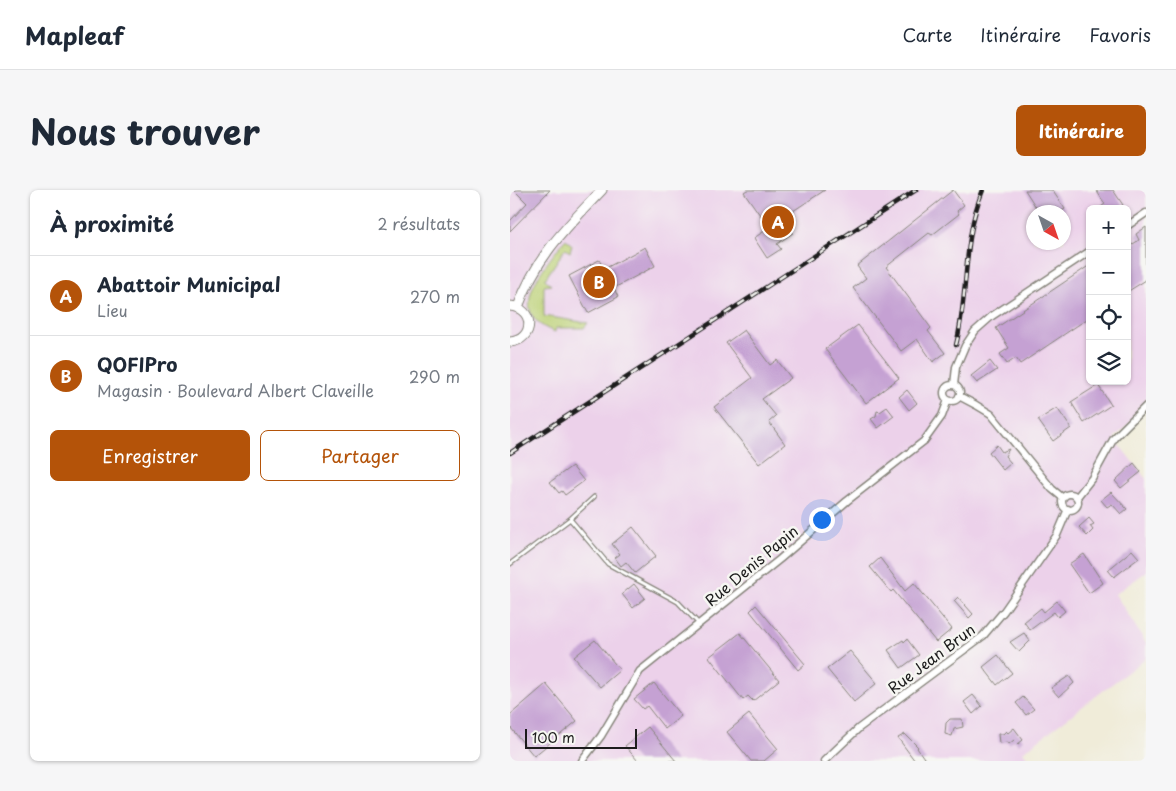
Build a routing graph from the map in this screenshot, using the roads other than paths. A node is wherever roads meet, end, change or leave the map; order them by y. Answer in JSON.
{"nodes":[{"id":1,"x":602,"y":190,"type":"edge"},
{"id":2,"x":1146,"y":213,"type":"edge"},
{"id":3,"x":1131,"y":223,"type":"edge"},
{"id":4,"x":1086,"y":254,"type":"edge"},
{"id":5,"x":514,"y":306,"type":"edge"},
{"id":6,"x":510,"y":342,"type":"edge"},
{"id":7,"x":954,"y":385,"type":"junction"},
{"id":8,"x":959,"y":396,"type":"junction"},
{"id":9,"x":948,"y":400,"type":"junction"},
{"id":10,"x":1146,"y":406,"type":"edge"},
{"id":11,"x":594,"y":497,"type":"dead end"},
{"id":12,"x":1077,"y":497,"type":"junction"},
{"id":13,"x":1063,"y":498,"type":"junction"},
{"id":14,"x":1068,"y":509,"type":"junction"},
{"id":15,"x":570,"y":519,"type":"junction"},
{"id":16,"x":510,"y":564,"type":"edge"},
{"id":17,"x":699,"y":624,"type":"junction"},
{"id":18,"x":582,"y":761,"type":"edge"},
{"id":19,"x":824,"y":761,"type":"edge"}],
"edges":[{"from":1,"to":5,"type":"main road"},
{"from":2,"to":3,"type":"street"},
{"from":4,"to":7,"type":"street"},
{"from":5,"to":6,"type":"main road"},
{"from":7,"to":8,"type":"street"},
{"from":7,"to":9,"type":"street"},
{"from":8,"to":9,"type":"street"},
{"from":8,"to":13,"type":"street"},
{"from":9,"to":17,"type":"street","name":"Rue Denis Papin"},
{"from":10,"to":12,"type":"street"},
{"from":11,"to":15,"type":"lane"},
{"from":12,"to":13,"type":"street"},
{"from":12,"to":14,"type":"street"},
{"from":13,"to":14,"type":"street"},
{"from":14,"to":19,"type":"street","name":"Rue Jean Brun"},
{"from":15,"to":16,"type":"lane"},
{"from":15,"to":17,"type":"lane"},
{"from":17,"to":18,"type":"street","name":"Rue Denis Papin"}]}
